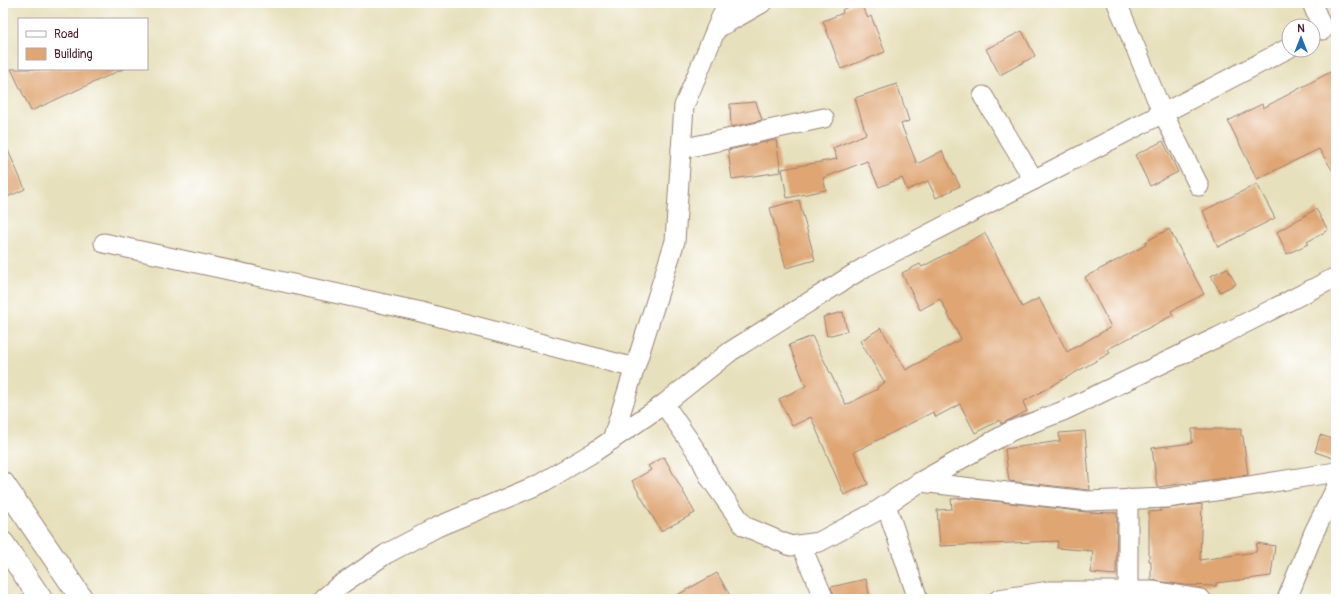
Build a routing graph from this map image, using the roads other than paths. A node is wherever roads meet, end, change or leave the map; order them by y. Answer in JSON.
{"nodes":[{"id":1,"x":727,"y":3,"type":"edge"},
{"id":2,"x":762,"y":3,"type":"edge"},
{"id":3,"x":1117,"y":3,"type":"edge"},
{"id":4,"x":1312,"y":3,"type":"edge"},
{"id":5,"x":716,"y":29,"type":"junction"},
{"id":6,"x":1324,"y":30,"type":"edge"},
{"id":7,"x":1281,"y":52,"type":"edge"},
{"id":8,"x":983,"y":96,"type":"dead end"},
{"id":9,"x":1163,"y":113,"type":"junction"},
{"id":10,"x":824,"y":118,"type":"dead end"},
{"id":11,"x":681,"y":149,"type":"junction"},
{"id":12,"x":1034,"y":180,"type":"junction"},
{"id":13,"x":1199,"y":186,"type":"dead end"},
{"id":14,"x":104,"y":243,"type":"dead end"},
{"id":15,"x":1336,"y":277,"type":"edge"},
{"id":16,"x":634,"y":368,"type":"junction"},
{"id":17,"x":664,"y":404,"type":"junction"},
{"id":18,"x":612,"y":440,"type":"junction"},
{"id":19,"x":1336,"y":472,"type":"edge"},
{"id":20,"x":920,"y":482,"type":"junction"},
{"id":21,"x":3,"y":483,"type":"edge"},
{"id":22,"x":1336,"y":488,"type":"edge"},
{"id":23,"x":1128,"y":499,"type":"junction"},
{"id":24,"x":886,"y":505,"type":"junction"},
{"id":25,"x":3,"y":543,"type":"edge"},
{"id":26,"x":801,"y":545,"type":"junction"},
{"id":27,"x":1128,"y":591,"type":"junction"},
{"id":28,"x":41,"y":599,"type":"edge"},
{"id":29,"x":82,"y":599,"type":"edge"},
{"id":30,"x":323,"y":599,"type":"edge"},
{"id":31,"x":824,"y":599,"type":"edge"},
{"id":32,"x":918,"y":599,"type":"edge"},
{"id":33,"x":999,"y":599,"type":"edge"},
{"id":34,"x":1201,"y":599,"type":"edge"},
{"id":35,"x":1287,"y":599,"type":"edge"}],
"edges":[{"from":1,"to":5,"type":"street"},
{"from":2,"to":5,"type":"street"},
{"from":3,"to":9,"type":"street"},
{"from":4,"to":6,"type":"street"},
{"from":5,"to":11,"type":"street"},
{"from":7,"to":9,"type":"street"},
{"from":8,"to":12,"type":"street"},
{"from":9,"to":12,"type":"street"},
{"from":9,"to":13,"type":"street"},
{"from":10,"to":11,"type":"street"},
{"from":11,"to":16,"type":"street"},
{"from":12,"to":17,"type":"street"},
{"from":14,"to":16,"type":"street"},
{"from":15,"to":20,"type":"street"},
{"from":16,"to":18,"type":"street"},
{"from":17,"to":18,"type":"street"},
{"from":17,"to":26,"type":"street"},
{"from":18,"to":30,"type":"street"},
{"from":19,"to":23,"type":"street"},
{"from":20,"to":23,"type":"street"},
{"from":20,"to":24,"type":"street"},
{"from":21,"to":29,"type":"main road"},
{"from":22,"to":35,"type":"street"},
{"from":23,"to":27,"type":"street"},
{"from":24,"to":26,"type":"street"},
{"from":24,"to":32,"type":"street"},
{"from":25,"to":28,"type":"main road"},
{"from":26,"to":31,"type":"street"},
{"from":27,"to":33,"type":"street"},
{"from":27,"to":34,"type":"street"}]}
